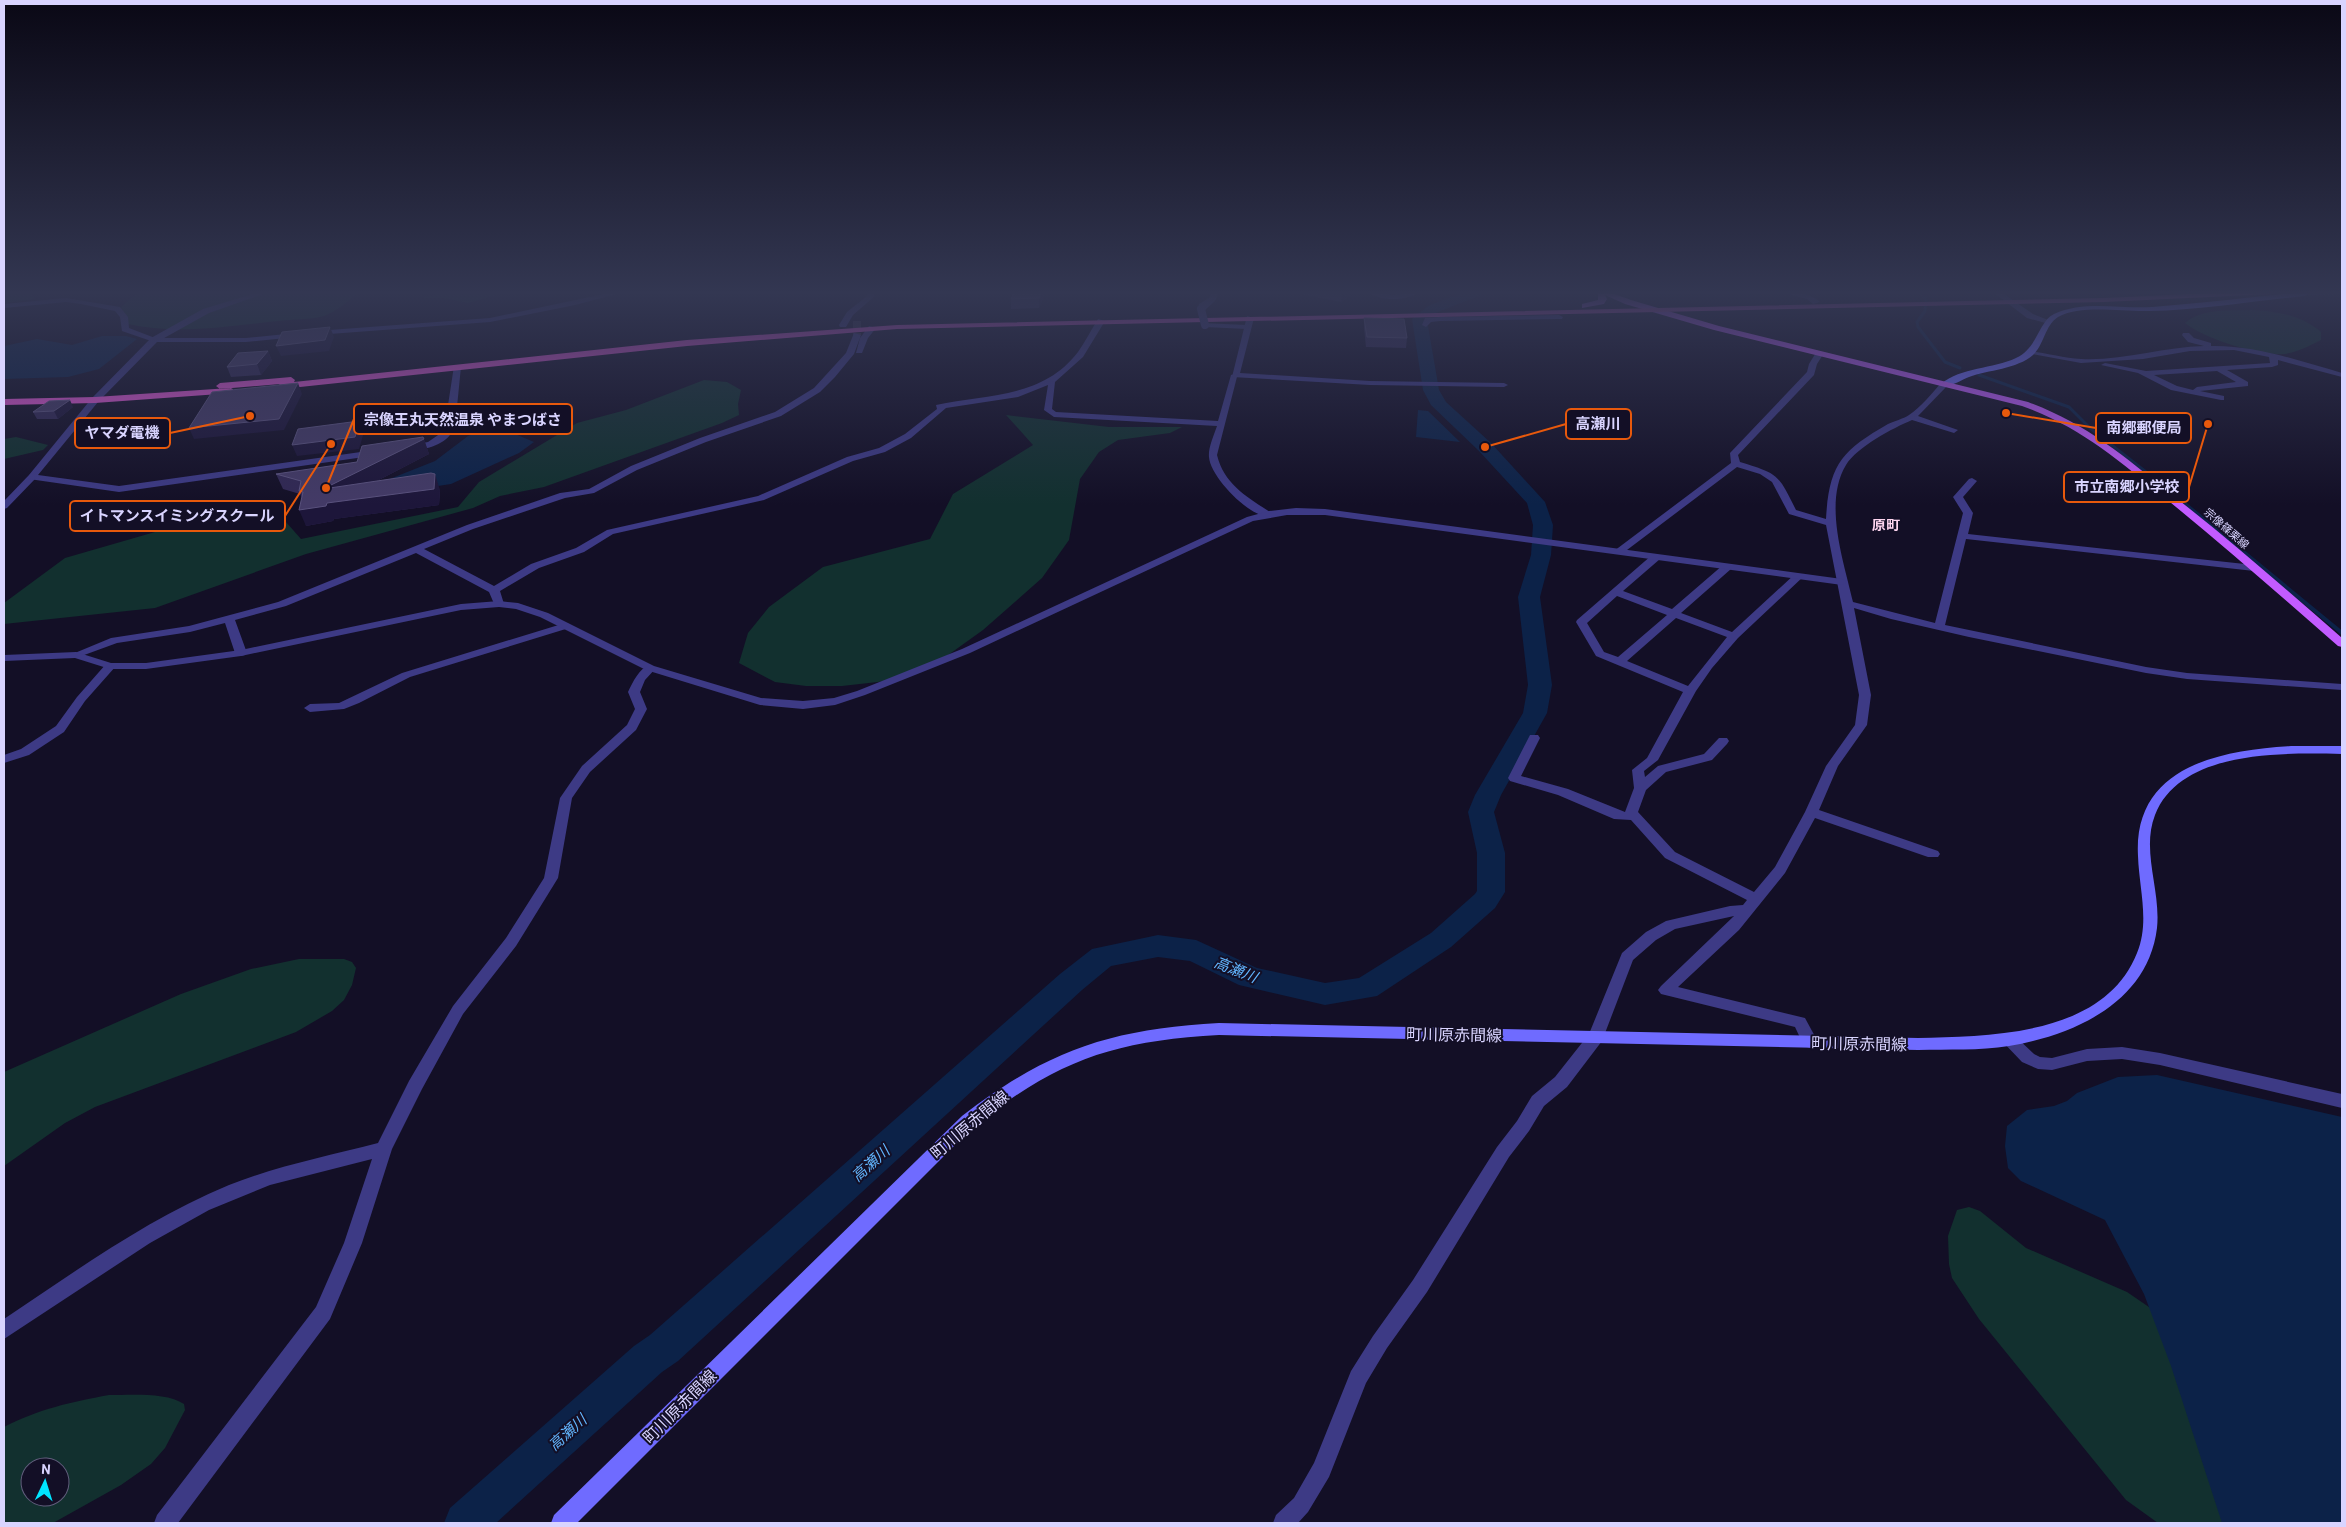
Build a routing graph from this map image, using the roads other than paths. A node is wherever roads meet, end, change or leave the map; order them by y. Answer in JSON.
{"nodes":[{"id":1,"x":131,"y":363,"type":"edge"},
{"id":2,"x":449,"y":363,"type":"edge"},
{"id":3,"x":501,"y":363,"type":"edge"},
{"id":4,"x":842,"y":363,"type":"edge"},
{"id":5,"x":1071,"y":363,"type":"edge"},
{"id":6,"x":1237,"y":363,"type":"edge"},
{"id":7,"x":1813,"y":363,"type":"edge"},
{"id":8,"x":1861,"y":363,"type":"edge"},
{"id":9,"x":2009,"y":363,"type":"edge"},
{"id":10,"x":2091,"y":363,"type":"edge"},
{"id":11,"x":2275,"y":363,"type":"edge"},
{"id":12,"x":2299,"y":363,"type":"edge"},
{"id":13,"x":457,"y":368,"type":"junction"},
{"id":14,"x":2219,"y":369,"type":"junction"},
{"id":15,"x":2148,"y":373,"type":"junction"},
{"id":16,"x":1234,"y":375,"type":"junction"},
{"id":17,"x":2342,"y":375,"type":"edge"},
{"id":18,"x":1051,"y":381,"type":"junction"},
{"id":19,"x":1945,"y":384,"type":"junction"},
{"id":20,"x":1504,"y":386,"type":"dead end"},
{"id":21,"x":2181,"y":390,"type":"junction"},
{"id":22,"x":4,"y":395,"type":"edge"},
{"id":23,"x":99,"y":396,"type":"junction"},
{"id":24,"x":2221,"y":398,"type":"dead end"},
{"id":25,"x":4,"y":402,"type":"edge"},
{"id":26,"x":1912,"y":417,"type":"junction"},
{"id":27,"x":1221,"y":424,"type":"junction"},
{"id":28,"x":1954,"y":430,"type":"dead end"},
{"id":29,"x":1736,"y":464,"type":"junction"},
{"id":30,"x":32,"y":477,"type":"junction"},
{"id":31,"x":1972,"y":481,"type":"dead end"},
{"id":32,"x":4,"y":506,"type":"edge"},
{"id":33,"x":1266,"y":514,"type":"junction"},
{"id":34,"x":1831,"y":523,"type":"junction"},
{"id":35,"x":1962,"y":536,"type":"junction"},
{"id":36,"x":416,"y":549,"type":"junction"},
{"id":37,"x":1619,"y":551,"type":"junction"},
{"id":38,"x":1656,"y":557,"type":"junction"},
{"id":39,"x":1727,"y":567,"type":"junction"},
{"id":40,"x":2254,"y":568,"type":"junction"},
{"id":41,"x":1799,"y":576,"type":"junction"},
{"id":42,"x":1842,"y":582,"type":"junction"},
{"id":43,"x":494,"y":590,"type":"junction"},
{"id":44,"x":1616,"y":592,"type":"junction"},
{"id":45,"x":499,"y":604,"type":"junction"},
{"id":46,"x":1847,"y":604,"type":"junction"},
{"id":47,"x":1674,"y":613,"type":"junction"},
{"id":48,"x":229,"y":619,"type":"junction"},
{"id":49,"x":564,"y":626,"type":"junction"},
{"id":50,"x":1940,"y":627,"type":"junction"},
{"id":51,"x":1734,"y":636,"type":"junction"},
{"id":52,"x":2342,"y":644,"type":"edge"},
{"id":53,"x":241,"y":653,"type":"junction"},
{"id":54,"x":76,"y":655,"type":"junction"},
{"id":55,"x":4,"y":658,"type":"edge"},
{"id":56,"x":1619,"y":662,"type":"junction"},
{"id":57,"x":110,"y":666,"type":"junction"},
{"id":58,"x":650,"y":668,"type":"junction"},
{"id":59,"x":2342,"y":687,"type":"edge"},
{"id":60,"x":1690,"y":691,"type":"junction"},
{"id":61,"x":310,"y":708,"type":"dead end"},
{"id":62,"x":1534,"y":738,"type":"dead end"},
{"id":63,"x":1723,"y":741,"type":"dead end"},
{"id":64,"x":2342,"y":750,"type":"edge"},
{"id":65,"x":4,"y":759,"type":"edge"},
{"id":66,"x":1640,"y":788,"type":"junction"},
{"id":67,"x":1812,"y":812,"type":"junction"},
{"id":68,"x":1634,"y":816,"type":"junction"},
{"id":69,"x":1933,"y":854,"type":"dead end"},
{"id":70,"x":1751,"y":904,"type":"junction"},
{"id":71,"x":1596,"y":1037,"type":"junction"},
{"id":72,"x":2009,"y":1040,"type":"junction"},
{"id":73,"x":1810,"y":1042,"type":"junction"},
{"id":74,"x":2342,"y":1100,"type":"edge"},
{"id":75,"x":384,"y":1149,"type":"junction"},
{"id":76,"x":4,"y":1330,"type":"edge"},
{"id":77,"x":166,"y":1523,"type":"edge"},
{"id":78,"x":562,"y":1523,"type":"edge"},
{"id":79,"x":1284,"y":1523,"type":"edge"}],
"edges":[{"from":1,"to":23,"type":"street"},
{"from":2,"to":23,"type":"highway"},
{"from":3,"to":13,"type":"highway"},
{"from":4,"to":36,"type":"street"},
{"from":5,"to":18,"type":"street"},
{"from":6,"to":16,"type":"street"},
{"from":7,"to":29,"type":"street"},
{"from":8,"to":19,"type":"main road","name":"宗像篠栗線"},
{"from":9,"to":19,"type":"main road"},
{"from":10,"to":15,"type":"street"},
{"from":11,"to":14,"type":"street"},
{"from":12,"to":17,"type":"street"},
{"from":13,"to":23,"type":"highway"},
{"from":13,"to":30,"type":"street"},
{"from":14,"to":15,"type":"street"},
{"from":14,"to":21,"type":"street"},
{"from":15,"to":21,"type":"street"},
{"from":16,"to":20,"type":"street"},
{"from":16,"to":27,"type":"street"},
{"from":18,"to":27,"type":"street"},
{"from":18,"to":43,"type":"street"},
{"from":19,"to":26,"type":"street"},
{"from":19,"to":40,"type":"main road","name":"宗像篠栗線"},
{"from":21,"to":24,"type":"street"},
{"from":22,"to":23,"type":"highway"},
{"from":23,"to":25,"type":"highway"},
{"from":23,"to":30,"type":"street"},
{"from":26,"to":28,"type":"street"},
{"from":26,"to":34,"type":"street"},
{"from":27,"to":33,"type":"street"},
{"from":29,"to":34,"type":"street"},
{"from":29,"to":37,"type":"street"},
{"from":30,"to":32,"type":"street"},
{"from":31,"to":35,"type":"street"},
{"from":33,"to":37,"type":"street"},
{"from":33,"to":58,"type":"street"},
{"from":34,"to":42,"type":"street"},
{"from":35,"to":40,"type":"street"},
{"from":35,"to":50,"type":"street"},
{"from":36,"to":43,"type":"street"},
{"from":36,"to":48,"type":"street"},
{"from":37,"to":38,"type":"street"},
{"from":38,"to":39,"type":"street"},
{"from":38,"to":44,"type":"street"},
{"from":39,"to":41,"type":"street"},
{"from":39,"to":47,"type":"street"},
{"from":40,"to":52,"type":"main road","name":"宗像篠栗線"},
{"from":41,"to":42,"type":"street"},
{"from":41,"to":51,"type":"street"},
{"from":42,"to":46,"type":"street"},
{"from":43,"to":45,"type":"street"},
{"from":44,"to":47,"type":"street"},
{"from":44,"to":56,"type":"street"},
{"from":45,"to":49,"type":"street"},
{"from":45,"to":53,"type":"street"},
{"from":46,"to":50,"type":"street"},
{"from":46,"to":67,"type":"street"},
{"from":47,"to":51,"type":"street"},
{"from":47,"to":56,"type":"street"},
{"from":48,"to":53,"type":"street"},
{"from":48,"to":54,"type":"street"},
{"from":49,"to":58,"type":"street"},
{"from":49,"to":61,"type":"street"},
{"from":50,"to":59,"type":"street"},
{"from":51,"to":60,"type":"street"},
{"from":53,"to":57,"type":"street"},
{"from":54,"to":55,"type":"street"},
{"from":54,"to":57,"type":"street"},
{"from":56,"to":60,"type":"street"},
{"from":57,"to":65,"type":"street"},
{"from":58,"to":75,"type":"street"},
{"from":60,"to":66,"type":"street"},
{"from":62,"to":68,"type":"street"},
{"from":63,"to":66,"type":"street"},
{"from":64,"to":72,"type":"main road","name":"町川原赤間線"},
{"from":66,"to":68,"type":"street"},
{"from":67,"to":69,"type":"street"},
{"from":67,"to":70,"type":"street"},
{"from":68,"to":70,"type":"street"},
{"from":70,"to":71,"type":"street"},
{"from":70,"to":73,"type":"street"},
{"from":71,"to":73,"type":"main road","name":"町川原赤間線"},
{"from":71,"to":78,"type":"main road","name":"町川原赤間線"},
{"from":71,"to":79,"type":"street"},
{"from":72,"to":73,"type":"main road","name":"町川原赤間線"},
{"from":72,"to":74,"type":"street"},
{"from":75,"to":76,"type":"street"},
{"from":75,"to":77,"type":"street"}]}
